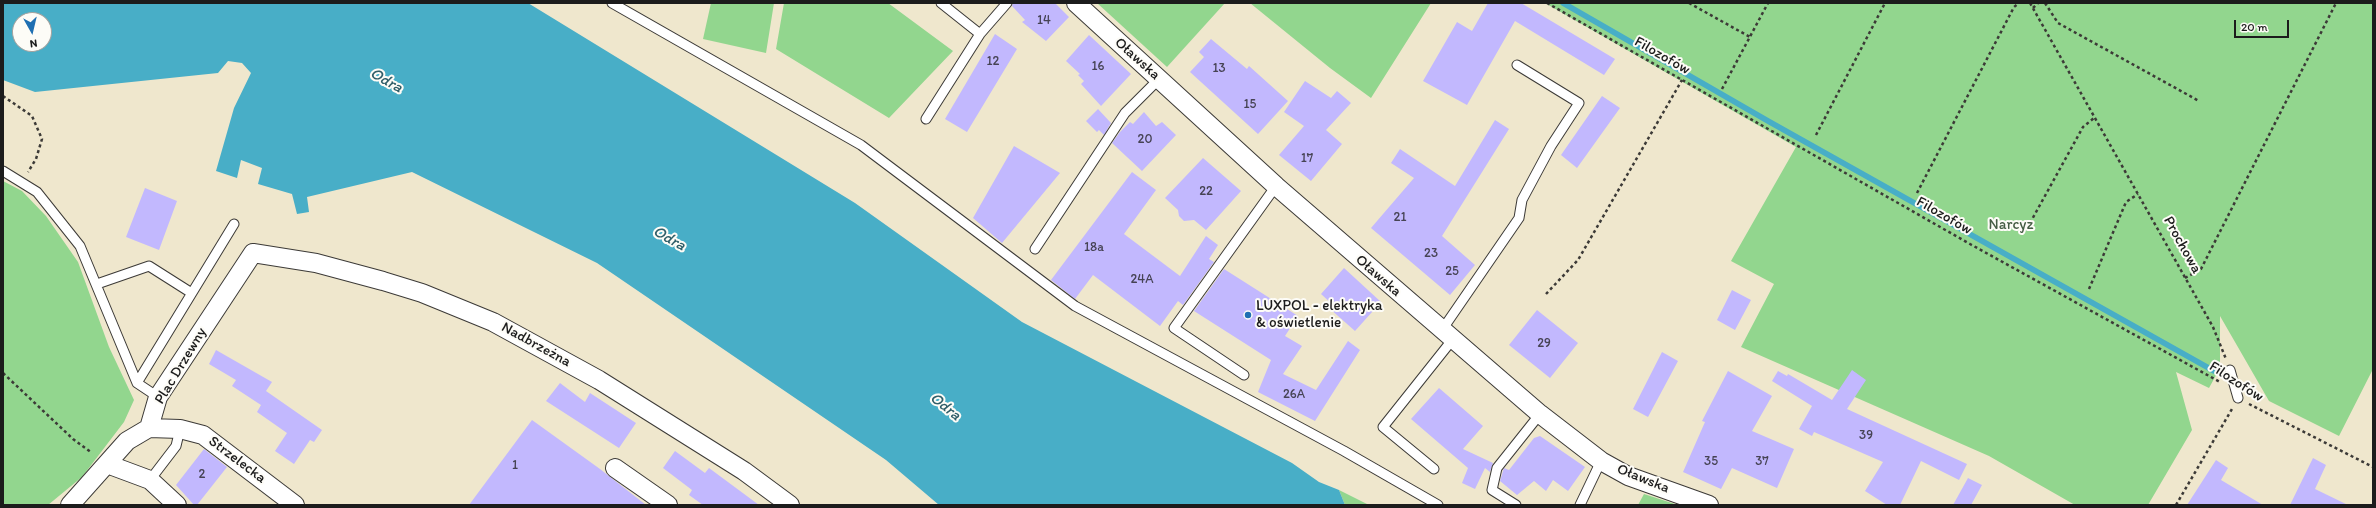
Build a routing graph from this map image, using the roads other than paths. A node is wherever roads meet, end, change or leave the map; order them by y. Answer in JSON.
{"nodes":[{"id":1,"x":612,"y":3,"type":"edge"},
{"id":2,"x":941,"y":3,"type":"edge"},
{"id":3,"x":1006,"y":3,"type":"edge"},
{"id":4,"x":1076,"y":3,"type":"edge"},
{"id":5,"x":980,"y":34,"type":"junction"},
{"id":6,"x":1517,"y":65,"type":"dead end"},
{"id":7,"x":1159,"y":79,"type":"junction"},
{"id":8,"x":926,"y":119,"type":"dead end"},
{"id":9,"x":3,"y":171,"type":"edge"},
{"id":10,"x":1276,"y":186,"type":"junction"},
{"id":11,"x":234,"y":224,"type":"dead end"},
{"id":12,"x":1035,"y":249,"type":"dead end"},
{"id":13,"x":253,"y":253,"type":"joint"},
{"id":14,"x":96,"y":284,"type":"junction"},
{"id":15,"x":190,"y":292,"type":"junction"},
{"id":16,"x":1448,"y":334,"type":"junction"},
{"id":17,"x":2230,"y":370,"type":"road end"},
{"id":18,"x":1244,"y":375,"type":"dead end"},
{"id":19,"x":137,"y":383,"type":"junction"},
{"id":20,"x":158,"y":397,"type":"junction"},
{"id":21,"x":2238,"y":398,"type":"road end"},
{"id":22,"x":1540,"y":414,"type":"junction"},
{"id":23,"x":149,"y":428,"type":"junction"},
{"id":24,"x":180,"y":429,"type":"junction"},
{"id":25,"x":1601,"y":460,"type":"junction"},
{"id":26,"x":107,"y":464,"type":"junction"},
{"id":27,"x":615,"y":468,"type":"dead end"},
{"id":28,"x":1434,"y":469,"type":"dead end"},
{"id":29,"x":150,"y":480,"type":"junction"},
{"id":30,"x":70,"y":505,"type":"edge"},
{"id":31,"x":177,"y":505,"type":"edge"},
{"id":32,"x":295,"y":505,"type":"edge"},
{"id":33,"x":668,"y":505,"type":"edge"},
{"id":34,"x":790,"y":505,"type":"edge"},
{"id":35,"x":1438,"y":505,"type":"edge"},
{"id":36,"x":1516,"y":505,"type":"edge"},
{"id":37,"x":1580,"y":505,"type":"edge"},
{"id":38,"x":1709,"y":505,"type":"edge"}],
"edges":[{"from":1,"to":35,"type":"lane"},
{"from":2,"to":5,"type":"lane"},
{"from":3,"to":5,"type":"lane"},
{"from":4,"to":7,"type":"street","name":"Oławska"},
{"from":5,"to":8,"type":"lane"},
{"from":6,"to":16,"type":"lane"},
{"from":7,"to":10,"type":"street","name":"Oławska"},
{"from":7,"to":12,"type":"lane"},
{"from":9,"to":14,"type":"lane"},
{"from":10,"to":16,"type":"street","name":"Oławska"},
{"from":10,"to":18,"type":"lane"},
{"from":11,"to":15,"type":"lane"},
{"from":13,"to":20,"type":"street","name":"Plac Drzewny"},
{"from":13,"to":34,"type":"street","name":"Nadbrzeżna"},
{"from":14,"to":15,"type":"lane"},
{"from":14,"to":19,"type":"lane"},
{"from":15,"to":19,"type":"lane"},
{"from":16,"to":22,"type":"street","name":"Oławska"},
{"from":16,"to":28,"type":"lane"},
{"from":17,"to":21,"type":"lane"},
{"from":19,"to":20,"type":"lane"},
{"from":20,"to":23,"type":"street","name":"Plac Drzewny"},
{"from":22,"to":25,"type":"street","name":"Oławska"},
{"from":22,"to":36,"type":"lane"},
{"from":23,"to":24,"type":"street","name":"Strzelecka"},
{"from":23,"to":26,"type":"street"},
{"from":24,"to":29,"type":"lane"},
{"from":24,"to":32,"type":"street","name":"Strzelecka"},
{"from":25,"to":37,"type":"lane"},
{"from":25,"to":38,"type":"street","name":"Oławska"},
{"from":26,"to":29,"type":"street"},
{"from":26,"to":30,"type":"street"},
{"from":27,"to":33,"type":"street"},
{"from":29,"to":31,"type":"street"}]}
